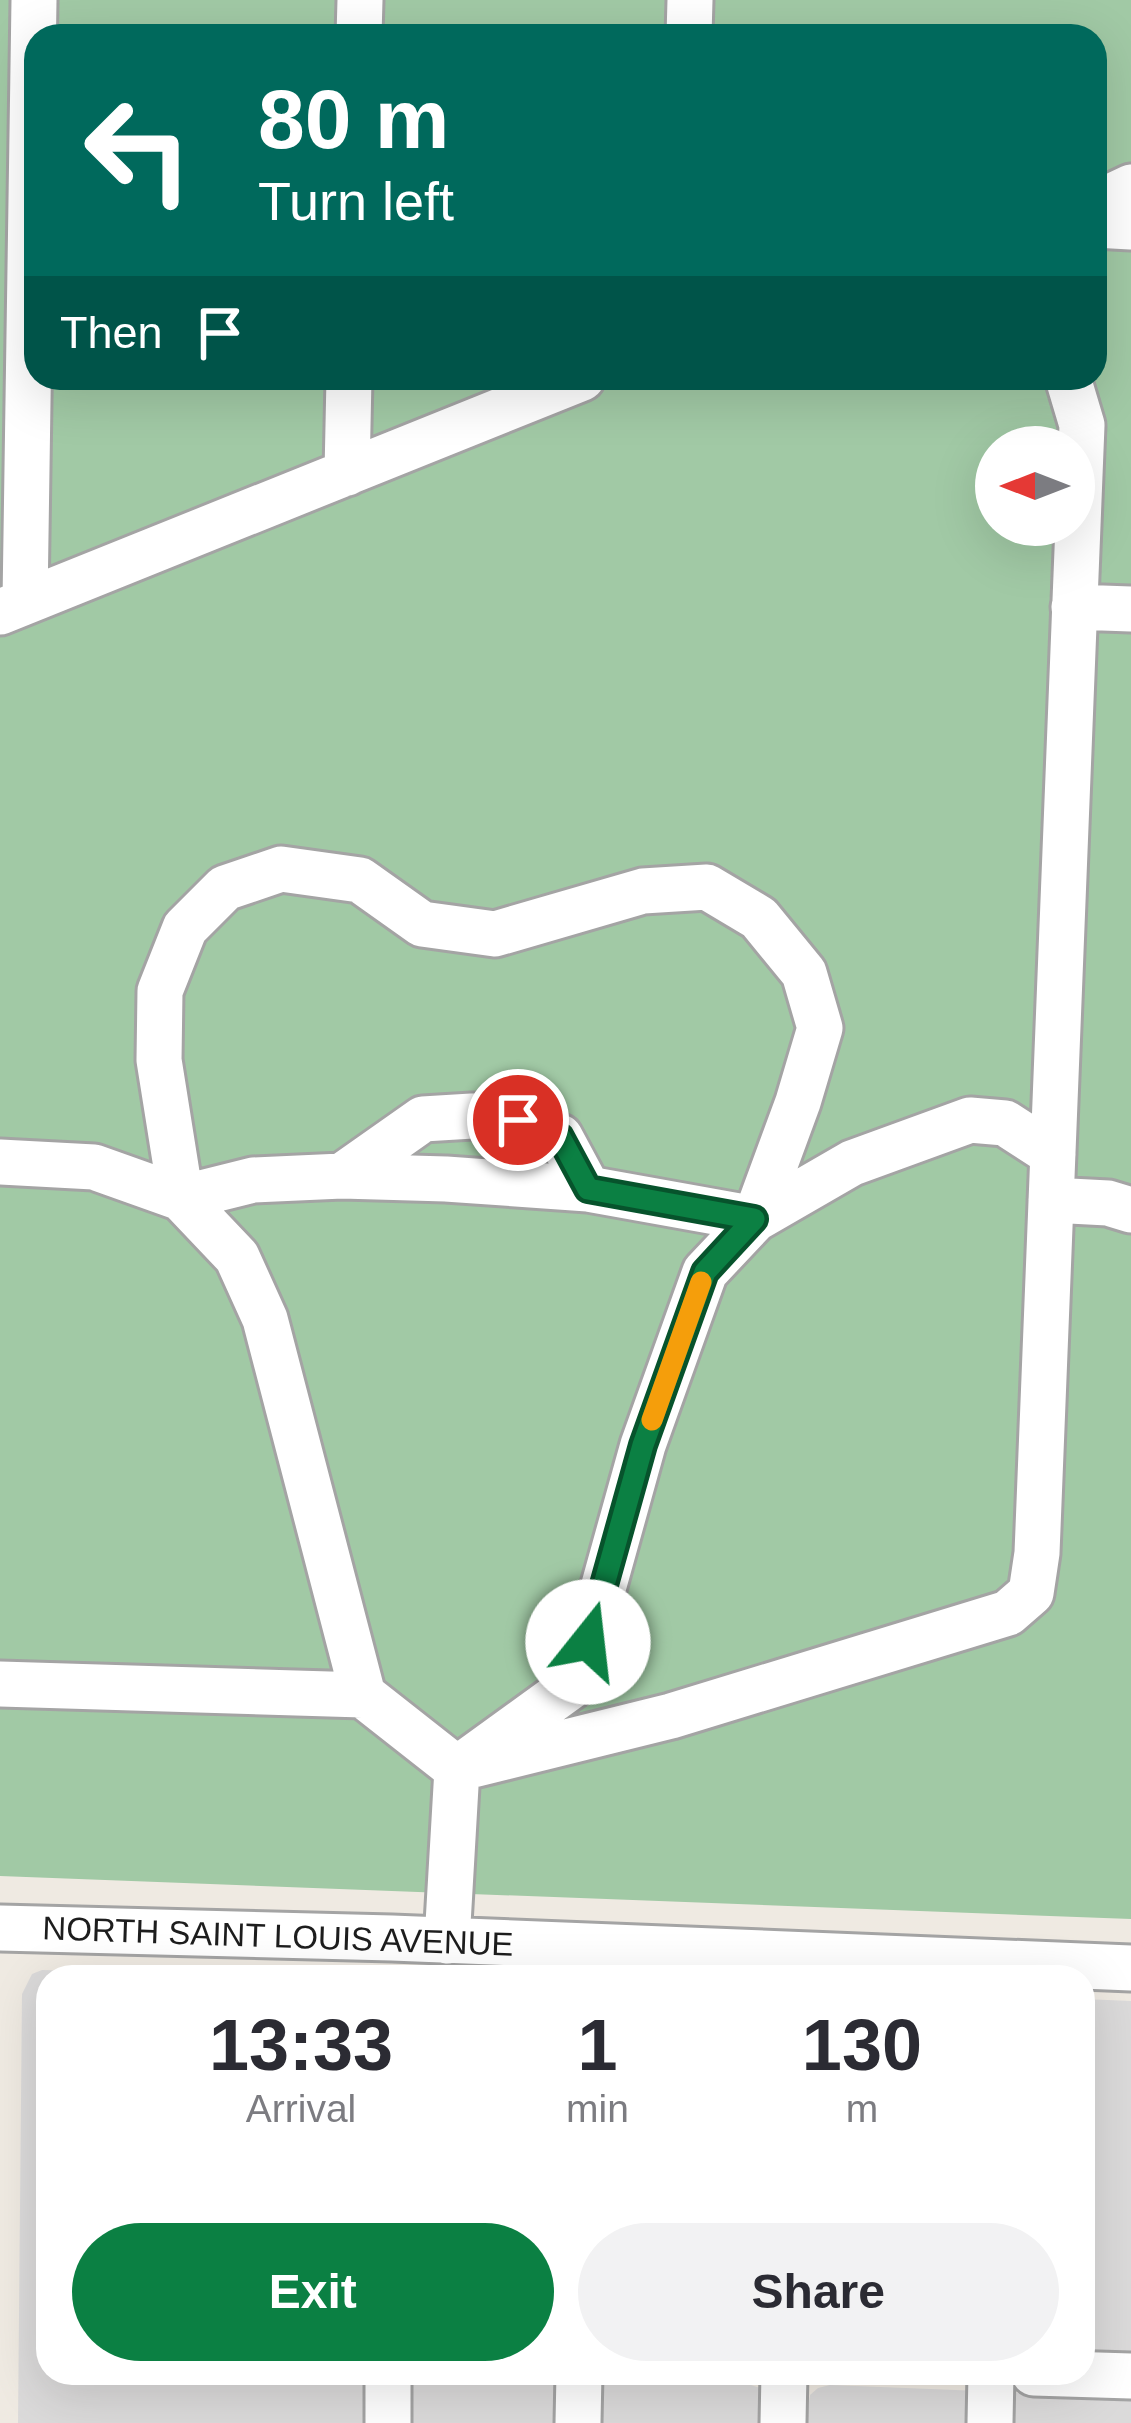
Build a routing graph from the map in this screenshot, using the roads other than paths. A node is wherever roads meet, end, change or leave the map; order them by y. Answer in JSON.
{"nodes":[{"id":1,"x":24,"y":289,"type":"edge"},
{"id":2,"x":350,"y":390,"type":"edge"},
{"id":3,"x":552,"y":390,"type":"edge"},
{"id":4,"x":1072,"y":390,"type":"edge"},
{"id":5,"x":347,"y":472,"type":"junction"},
{"id":6,"x":13,"y":607,"type":"edge"},
{"id":7,"x":1074,"y":607,"type":"junction"},
{"id":8,"x":1131,"y":609,"type":"edge"},
{"id":9,"x":1052,"y":1154,"type":"junction"},
{"id":10,"x":0,"y":1162,"type":"edge"},
{"id":11,"x":342,"y":1176,"type":"junction"},
{"id":12,"x":588,"y":1189,"type":"junction"},
{"id":13,"x":181,"y":1198,"type":"junction"},
{"id":14,"x":1051,"y":1200,"type":"junction"},
{"id":15,"x":1131,"y":1210,"type":"edge"},
{"id":16,"x":754,"y":1219,"type":"junction"},
{"id":17,"x":0,"y":1684,"type":"edge"},
{"id":18,"x":363,"y":1695,"type":"junction"},
{"id":19,"x":457,"y":1769,"type":"junction"},
{"id":20,"x":0,"y":1928,"type":"edge"},
{"id":21,"x":447,"y":1941,"type":"junction"},
{"id":22,"x":392,"y":1958,"type":"edge"},
{"id":23,"x":789,"y":1965,"type":"edge"},
{"id":24,"x":1131,"y":1968,"type":"edge"},
{"id":25,"x":1095,"y":1969,"type":"edge"},
{"id":26,"x":1095,"y":2375,"type":"edge"},
{"id":27,"x":1131,"y":2376,"type":"edge"},
{"id":28,"x":388,"y":2385,"type":"edge"},
{"id":29,"x":579,"y":2385,"type":"edge"},
{"id":30,"x":784,"y":2385,"type":"edge"},
{"id":31,"x":991,"y":2385,"type":"edge"},
{"id":32,"x":388,"y":2423,"type":"edge"},
{"id":33,"x":578,"y":2423,"type":"edge"},
{"id":34,"x":784,"y":2423,"type":"edge"},
{"id":35,"x":990,"y":2423,"type":"edge"}],
"edges":[{"from":1,"to":6,"type":"street"},
{"from":2,"to":5,"type":"street"},
{"from":3,"to":5,"type":"street"},
{"from":4,"to":7,"type":"street"},
{"from":5,"to":6,"type":"street"},
{"from":7,"to":8,"type":"street"},
{"from":7,"to":9,"type":"street"},
{"from":9,"to":14,"type":"street"},
{"from":9,"to":16,"type":"street"},
{"from":10,"to":13,"type":"street"},
{"from":11,"to":12,"type":"street"},
{"from":11,"to":12,"type":"street"},
{"from":11,"to":13,"type":"street"},
{"from":12,"to":16,"type":"street"},
{"from":13,"to":16,"type":"street"},
{"from":13,"to":18,"type":"street"},
{"from":14,"to":15,"type":"street"},
{"from":14,"to":19,"type":"street"},
{"from":16,"to":19,"type":"street"},
{"from":17,"to":18,"type":"street"},
{"from":18,"to":19,"type":"street"},
{"from":19,"to":21,"type":"street"},
{"from":20,"to":22,"type":"street","name":"NORTH SAINT LOUIS AVENUE"},
{"from":21,"to":22,"type":"street","name":"NORTH SAINT LOUIS AVENUE"},
{"from":21,"to":23,"type":"street","name":"NORTH SAINT LOUIS AVENUE"},
{"from":24,"to":25,"type":"street","name":"NORTH SAINT LOUIS AVENUE"},
{"from":26,"to":27,"type":"street"},
{"from":28,"to":32,"type":"street"},
{"from":29,"to":33,"type":"street"},
{"from":30,"to":34,"type":"street"},
{"from":31,"to":35,"type":"street"}]}
